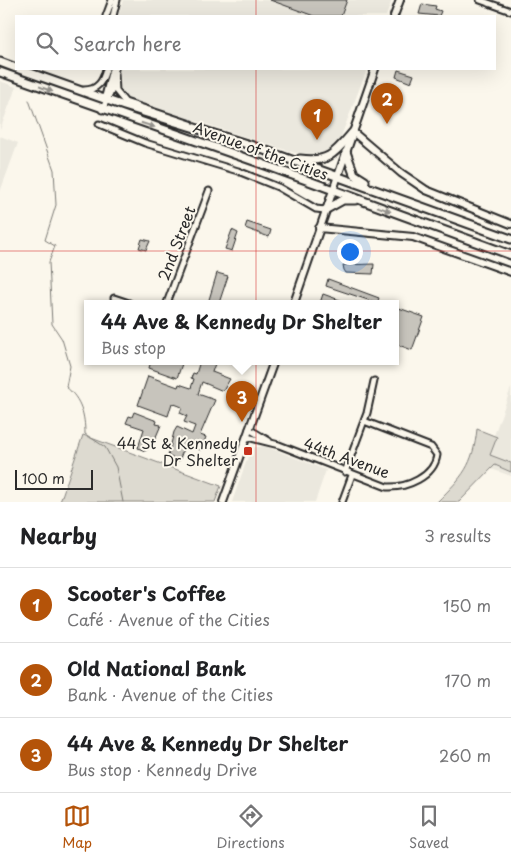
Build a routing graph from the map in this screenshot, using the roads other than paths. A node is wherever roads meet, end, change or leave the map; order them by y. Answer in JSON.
{"nodes":[{"id":1,"x":112,"y":0,"type":"edge"},
{"id":2,"x":117,"y":0,"type":"edge"},
{"id":3,"x":400,"y":0,"type":"edge"},
{"id":4,"x":480,"y":0,"type":"edge"},
{"id":5,"x":490,"y":2,"type":"edge"},
{"id":6,"x":511,"y":11,"type":"edge"},
{"id":7,"x":106,"y":15,"type":"edge"},
{"id":8,"x":113,"y":15,"type":"edge"},
{"id":9,"x":394,"y":15,"type":"edge"},
{"id":10,"x":0,"y":62,"type":"edge"},
{"id":11,"x":15,"y":67,"type":"edge"},
{"id":12,"x":23,"y":70,"type":"edge"},
{"id":13,"x":106,"y":70,"type":"edge"},
{"id":14,"x":114,"y":70,"type":"edge"},
{"id":15,"x":376,"y":70,"type":"edge"},
{"id":16,"x":0,"y":72,"type":"edge"},
{"id":17,"x":71,"y":88,"type":"junction"},
{"id":18,"x":106,"y":100,"type":"junction"},
{"id":19,"x":102,"y":110,"type":"junction"},
{"id":20,"x":99,"y":124,"type":"dead end"},
{"id":21,"x":353,"y":132,"type":"junction"},
{"id":22,"x":215,"y":133,"type":"junction"},
{"id":23,"x":346,"y":152,"type":"junction"},
{"id":24,"x":277,"y":154,"type":"junction"},
{"id":25,"x":338,"y":176,"type":"junction"},
{"id":26,"x":333,"y":190,"type":"junction"},
{"id":27,"x":209,"y":191,"type":"dead end"},
{"id":28,"x":360,"y":200,"type":"junction"},
{"id":29,"x":326,"y":210,"type":"junction"},
{"id":30,"x":460,"y":220,"type":"junction"},
{"id":31,"x":511,"y":224,"type":"edge"},
{"id":32,"x":319,"y":228,"type":"junction"},
{"id":33,"x":511,"y":239,"type":"edge"},
{"id":34,"x":511,"y":255,"type":"edge"},
{"id":35,"x":511,"y":272,"type":"edge"},
{"id":36,"x":114,"y":298,"type":"dead end"},
{"id":37,"x":120,"y":300,"type":"edge"},
{"id":38,"x":168,"y":300,"type":"edge"},
{"id":39,"x":295,"y":300,"type":"edge"},
{"id":40,"x":273,"y":365,"type":"edge"},
{"id":41,"x":374,"y":381,"type":"dead end"},
{"id":42,"x":364,"y":421,"type":"junction"},
{"id":43,"x":249,"y":430,"type":"junction"},
{"id":44,"x":246,"y":437,"type":"junction"},
{"id":45,"x":269,"y":442,"type":"junction"},
{"id":46,"x":345,"y":472,"type":"junction"},
{"id":47,"x":352,"y":475,"type":"junction"},
{"id":48,"x":223,"y":502,"type":"edge"},
{"id":49,"x":342,"y":502,"type":"edge"}],
"edges":[{"from":1,"to":7,"type":"street"},
{"from":2,"to":8,"type":"street"},
{"from":3,"to":9,"type":"street"},
{"from":4,"to":5,"type":"street"},
{"from":5,"to":6,"type":"street"},
{"from":10,"to":11,"type":"main road","name":"Avenue of the Cities"},
{"from":12,"to":17,"type":"main road","name":"Avenue of the Cities"},
{"from":13,"to":17,"type":"street"},
{"from":14,"to":18,"type":"street"},
{"from":14,"to":22,"type":"street"},
{"from":15,"to":21,"type":"street"},
{"from":16,"to":19,"type":"main road","name":"Avenue of the Cities","one_way":true},
{"from":17,"to":18,"type":"main road","name":"Avenue of the Cities"},
{"from":18,"to":19,"type":"street"},
{"from":18,"to":22,"type":"main road","name":"Avenue of the Cities"},
{"from":19,"to":26,"type":"main road","name":"Avenue of the Cities","one_way":true},
{"from":20,"to":29,"type":"street","name":"Avenue of the Cities"},
{"from":21,"to":23,"type":"street"},
{"from":21,"to":24,"type":"main road"},
{"from":21,"to":31,"type":"street"},
{"from":22,"to":24,"type":"main road","name":"Avenue of the Cities"},
{"from":23,"to":25,"type":"street"},
{"from":23,"to":30,"type":"main road"},
{"from":24,"to":25,"type":"main road","name":"Avenue of the Cities"},
{"from":25,"to":26,"type":"street"},
{"from":25,"to":30,"type":"main road","name":"Avenue of the Cities"},
{"from":26,"to":28,"type":"main road","name":"Avenue of the Cities"},
{"from":26,"to":29,"type":"street"},
{"from":27,"to":38,"type":"street","name":"2nd Street"},
{"from":28,"to":29,"type":"main road"},
{"from":28,"to":34,"type":"main road","name":"Avenue of the Cities","one_way":true},
{"from":29,"to":32,"type":"street"},
{"from":30,"to":33,"type":"main road","name":"Avenue of the Cities"},
{"from":32,"to":35,"type":"street"},
{"from":32,"to":39,"type":"street"},
{"from":36,"to":37,"type":"street"},
{"from":40,"to":43,"type":"street"},
{"from":41,"to":42,"type":"street"},
{"from":42,"to":46,"type":"street"},
{"from":42,"to":47,"type":"street","name":"44th Avenue"},
{"from":43,"to":44,"type":"street"},
{"from":43,"to":45,"type":"street","name":"44th Avenue"},
{"from":44,"to":45,"type":"street","name":"44th Avenue"},
{"from":44,"to":48,"type":"street"},
{"from":45,"to":46,"type":"street","name":"44th Avenue"},
{"from":46,"to":47,"type":"street","name":"44th Avenue"},
{"from":47,"to":49,"type":"street"}]}
